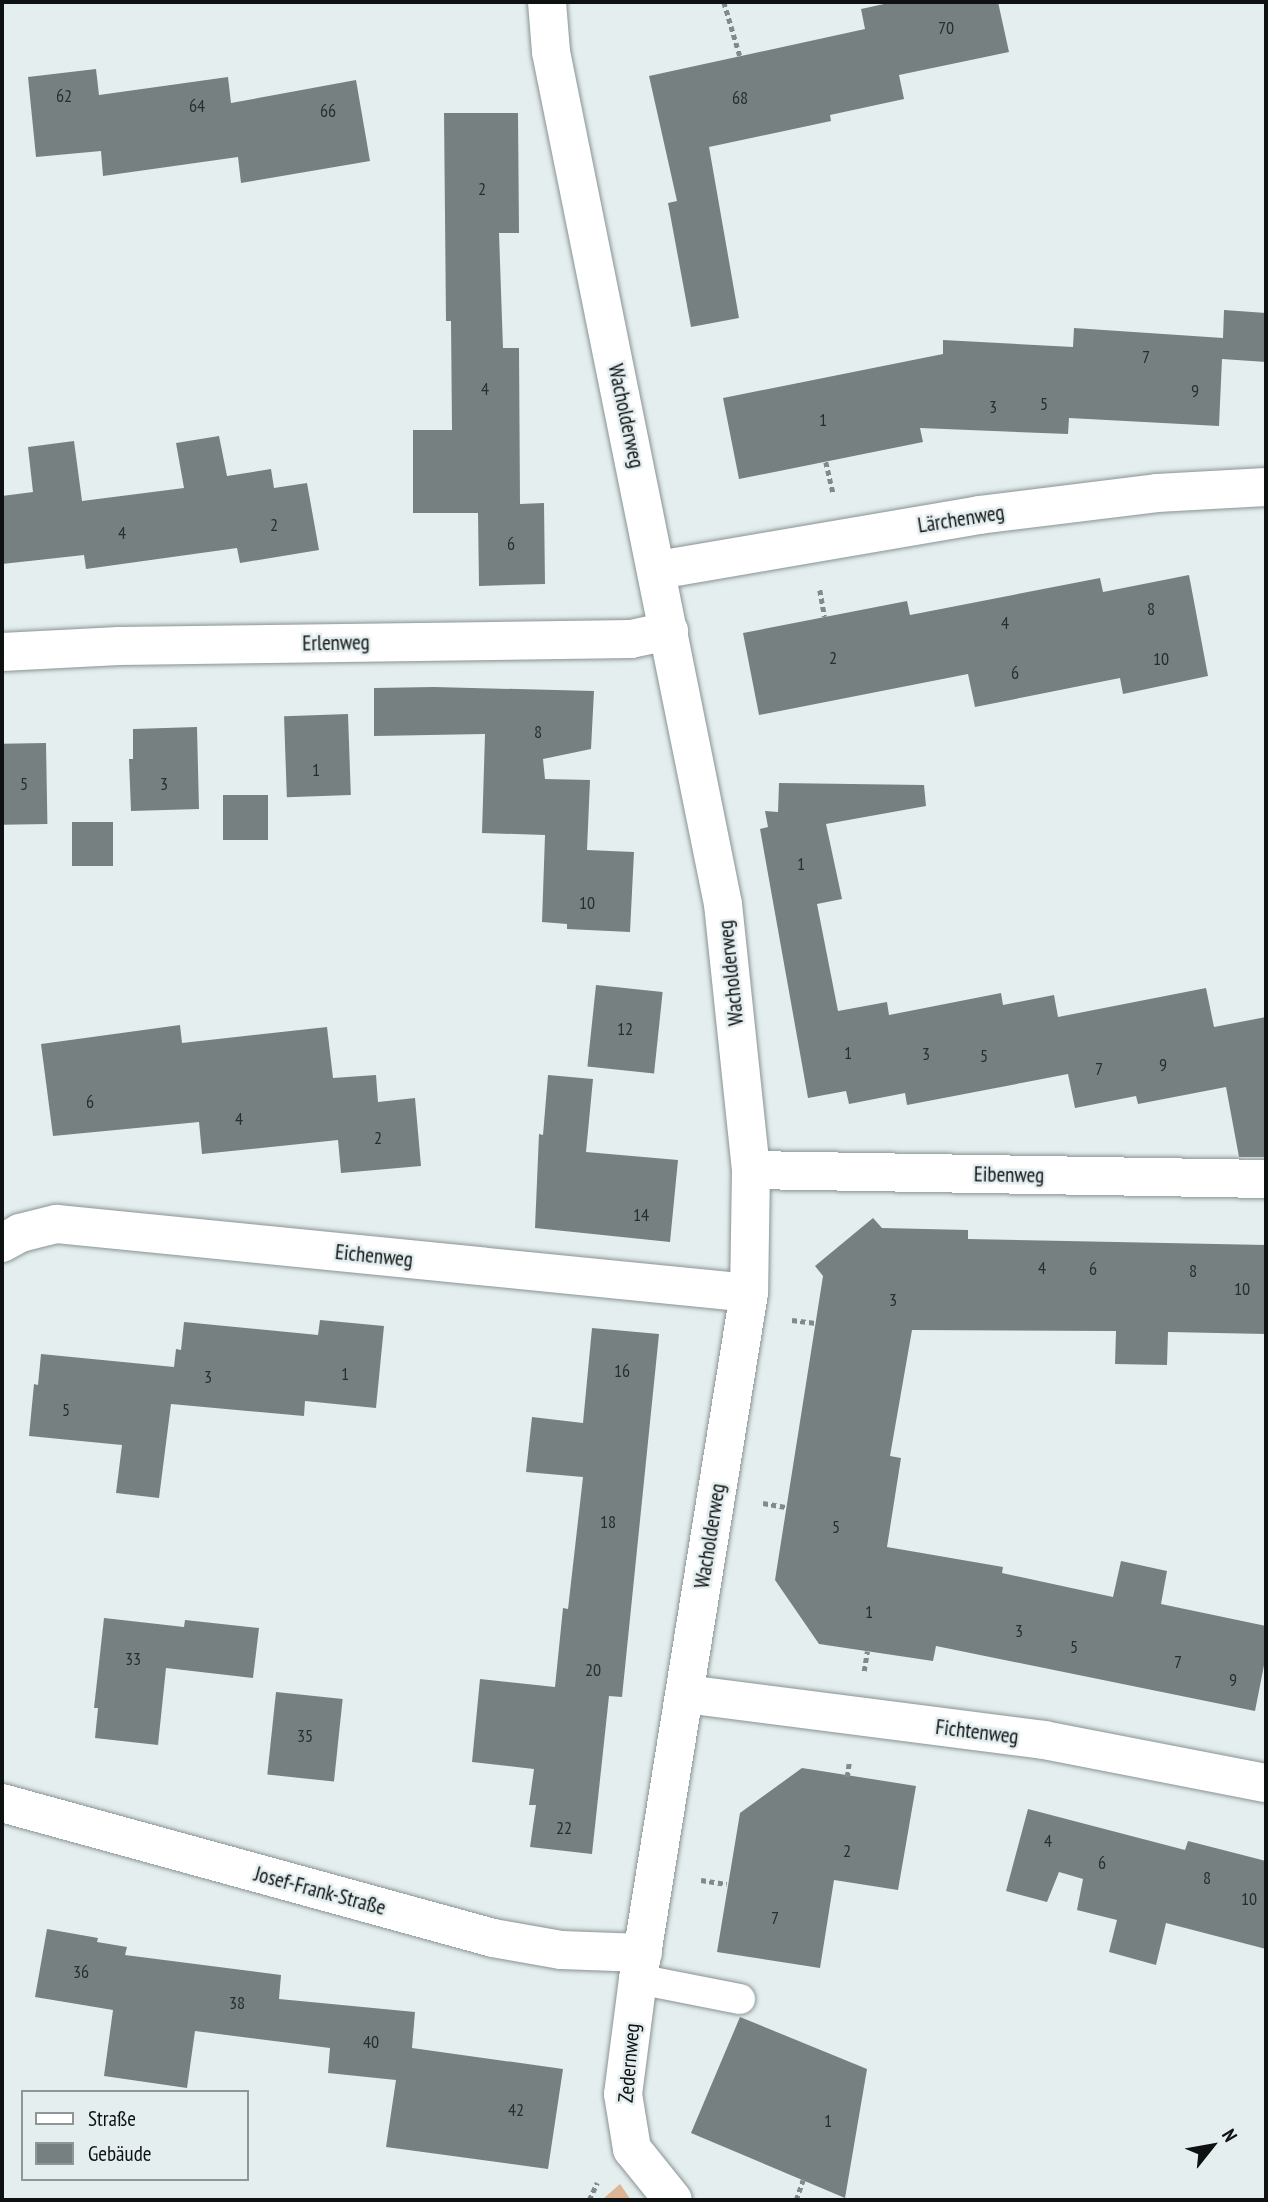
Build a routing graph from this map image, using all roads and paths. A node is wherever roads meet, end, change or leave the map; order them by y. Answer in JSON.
{"nodes":[{"id":1,"x":547,"y":2,"type":"edge"},
{"id":2,"x":723,"y":2,"type":"edge"},
{"id":3,"x":740,"y":56,"type":"dead end"},
{"id":4,"x":1266,"y":487,"type":"edge"},
{"id":5,"x":658,"y":570,"type":"junction"},
{"id":6,"x":669,"y":631,"type":"junction"},
{"id":7,"x":2,"y":653,"type":"edge"},
{"id":8,"x":751,"y":1170,"type":"junction"},
{"id":9,"x":1266,"y":1180,"type":"edge"},
{"id":10,"x":2,"y":1244,"type":"edge"},
{"id":11,"x":749,"y":1293,"type":"junction"},
{"id":12,"x":686,"y":1694,"type":"junction"},
{"id":13,"x":1266,"y":1783,"type":"edge"},
{"id":14,"x":2,"y":1803,"type":"edge"},
{"id":15,"x":640,"y":1966,"type":"junction"},
{"id":16,"x":740,"y":1999,"type":"dead end"},
{"id":17,"x":803,"y":2180,"type":"dead end"},
{"id":18,"x":673,"y":2200,"type":"edge"},
{"id":19,"x":796,"y":2200,"type":"edge"}],
"edges":[{"from":1,"to":5,"type":"street","name":"Wacholderweg"},
{"from":2,"to":3,"type":"path"},
{"from":4,"to":5,"type":"street","name":"Lärchenweg"},
{"from":5,"to":6,"type":"street","name":"Wacholderweg"},
{"from":6,"to":7,"type":"street","name":"Erlenweg"},
{"from":6,"to":8,"type":"street","name":"Wacholderweg"},
{"from":8,"to":9,"type":"street","name":"Eibenweg"},
{"from":8,"to":11,"type":"street","name":"Wacholderweg"},
{"from":10,"to":11,"type":"street","name":"Eichenweg"},
{"from":11,"to":12,"type":"street","name":"Wacholderweg"},
{"from":12,"to":13,"type":"street","name":"Fichtenweg"},
{"from":12,"to":15,"type":"street","name":"Wacholderweg"},
{"from":14,"to":15,"type":"street","name":"Josef-Frank-Straße"},
{"from":15,"to":16,"type":"lane"},
{"from":15,"to":18,"type":"street","name":"Zedernweg"},
{"from":17,"to":19,"type":"path"}]}
